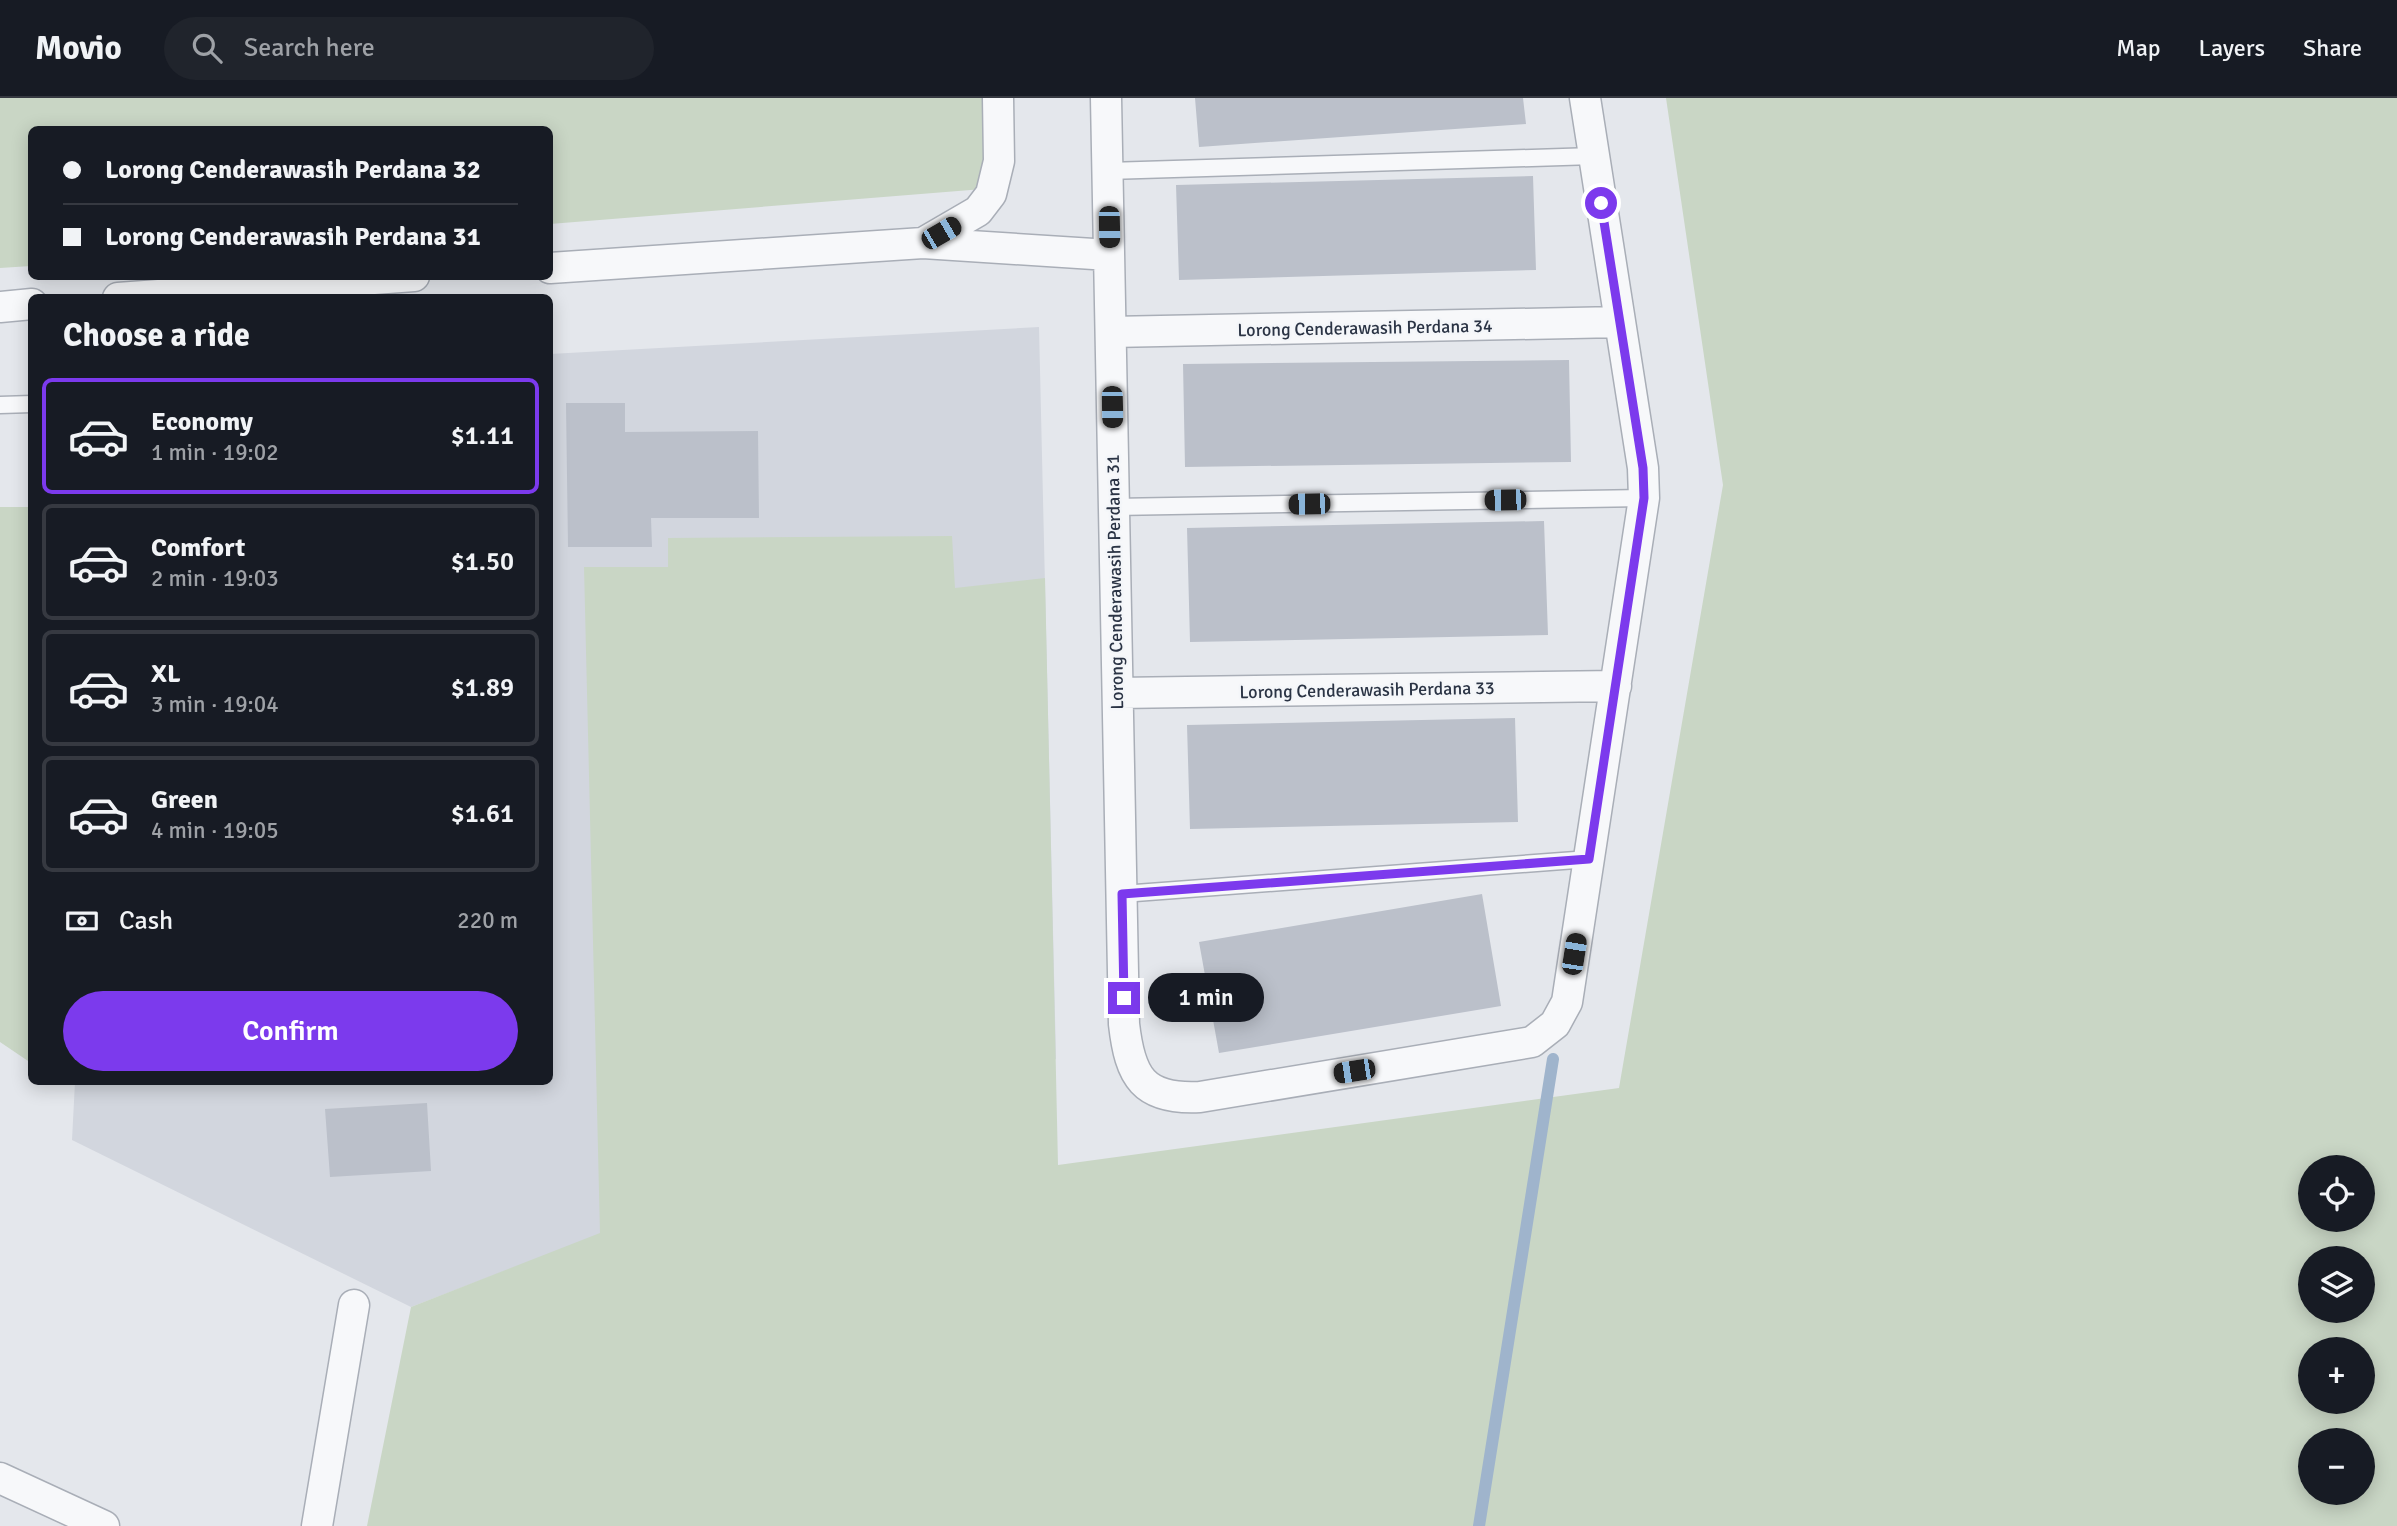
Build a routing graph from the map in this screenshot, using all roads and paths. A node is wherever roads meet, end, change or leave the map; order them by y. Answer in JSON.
{"nodes":[{"id":1,"x":998,"y":98,"type":"edge"},
{"id":2,"x":1106,"y":98,"type":"edge"},
{"id":3,"x":1585,"y":98,"type":"edge"},
{"id":4,"x":1594,"y":156,"type":"junction"},
{"id":5,"x":1108,"y":171,"type":"junction"},
{"id":6,"x":923,"y":243,"type":"junction"},
{"id":7,"x":1110,"y":255,"type":"junction"},
{"id":8,"x":553,"y":268,"type":"edge"},
{"id":9,"x":360,"y":280,"type":"edge"},
{"id":10,"x":172,"y":294,"type":"edge"},
{"id":11,"x":28,"y":304,"type":"edge"},
{"id":12,"x":0,"y":307,"type":"edge"},
{"id":13,"x":1620,"y":322,"type":"junction"},
{"id":14,"x":1111,"y":331,"type":"junction"},
{"id":15,"x":28,"y":404,"type":"edge"},
{"id":16,"x":0,"y":405,"type":"edge"},
{"id":17,"x":1644,"y":498,"type":"junction"},
{"id":18,"x":1114,"y":507,"type":"junction"},
{"id":19,"x":1616,"y":686,"type":"junction"},
{"id":20,"x":1118,"y":693,"type":"junction"},
{"id":21,"x":1589,"y":859,"type":"junction"},
{"id":22,"x":1122,"y":894,"type":"junction"},
{"id":23,"x":354,"y":1305,"type":"dead end"},
{"id":24,"x":0,"y":1478,"type":"edge"},
{"id":25,"x":104,"y":1526,"type":"edge"},
{"id":26,"x":317,"y":1526,"type":"edge"}],
"edges":[{"from":1,"to":6,"type":"street"},
{"from":2,"to":5,"type":"street","name":"Lorong Cenderawasih Perdana 31"},
{"from":3,"to":4,"type":"street","name":"Lorong Cenderawasih Perdana 31"},
{"from":4,"to":5,"type":"lane"},
{"from":4,"to":13,"type":"street","name":"Lorong Cenderawasih Perdana 31"},
{"from":5,"to":7,"type":"street","name":"Lorong Cenderawasih Perdana 31"},
{"from":6,"to":7,"type":"street"},
{"from":6,"to":8,"type":"street"},
{"from":7,"to":14,"type":"street","name":"Lorong Cenderawasih Perdana 31"},
{"from":9,"to":10,"type":"street"},
{"from":11,"to":12,"type":"street"},
{"from":13,"to":14,"type":"street","name":"Lorong Cenderawasih Perdana 34"},
{"from":13,"to":17,"type":"street","name":"Lorong Cenderawasih Perdana 31"},
{"from":14,"to":18,"type":"street","name":"Lorong Cenderawasih Perdana 31"},
{"from":15,"to":16,"type":"lane"},
{"from":17,"to":18,"type":"lane"},
{"from":17,"to":19,"type":"street","name":"Lorong Cenderawasih Perdana 31"},
{"from":18,"to":20,"type":"street","name":"Lorong Cenderawasih Perdana 31"},
{"from":19,"to":20,"type":"street","name":"Lorong Cenderawasih Perdana 33"},
{"from":19,"to":21,"type":"street","name":"Lorong Cenderawasih Perdana 31"},
{"from":20,"to":22,"type":"street","name":"Lorong Cenderawasih Perdana 31"},
{"from":21,"to":22,"type":"lane"},
{"from":21,"to":22,"type":"street","name":"Lorong Cenderawasih Perdana 31"},
{"from":23,"to":26,"type":"street"},
{"from":24,"to":25,"type":"street"}]}
